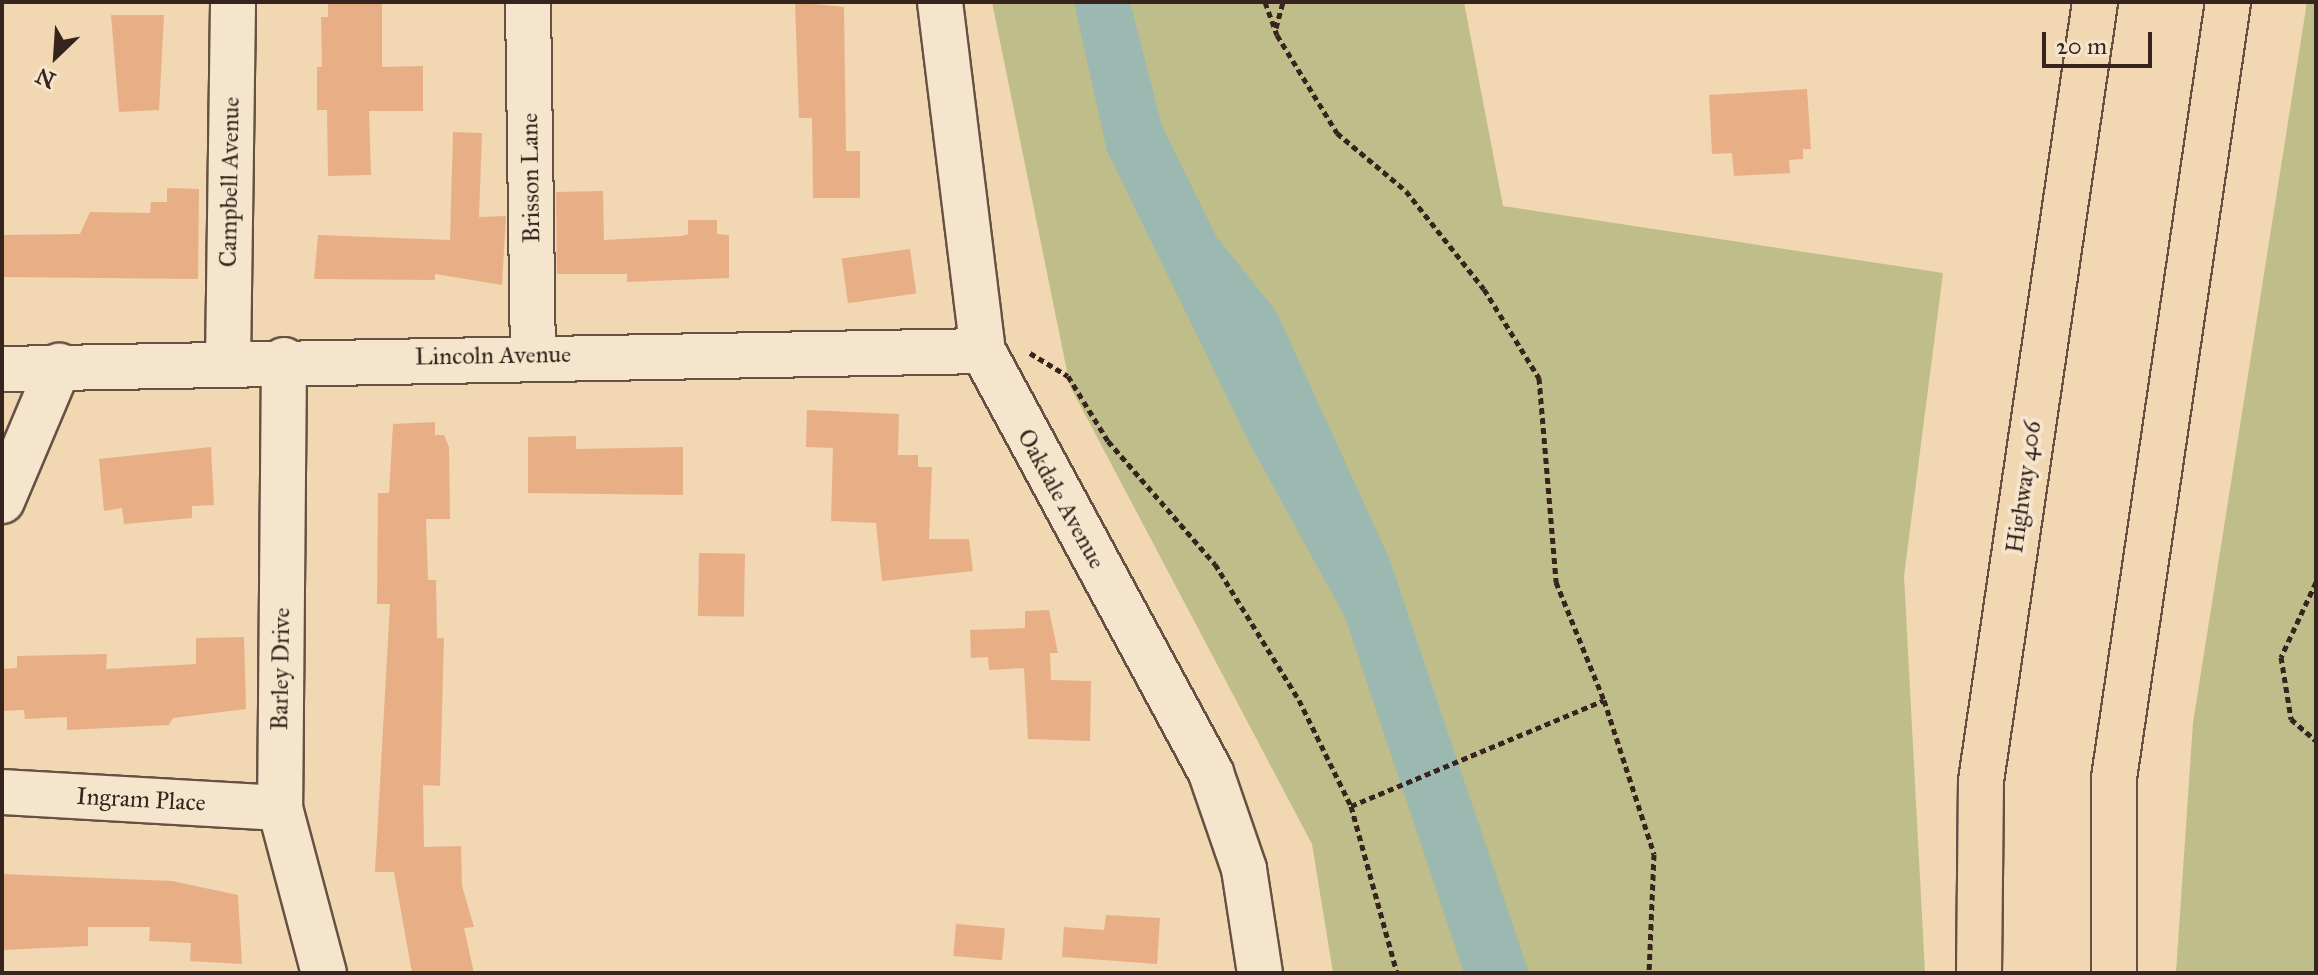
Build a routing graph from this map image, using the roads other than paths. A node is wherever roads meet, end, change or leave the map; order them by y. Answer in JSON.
{"nodes":[{"id":1,"x":233,"y":2,"type":"edge"},
{"id":2,"x":528,"y":2,"type":"edge"},
{"id":3,"x":940,"y":2,"type":"edge"},
{"id":4,"x":2095,"y":2,"type":"edge"},
{"id":5,"x":2228,"y":2,"type":"edge"},
{"id":6,"x":983,"y":351,"type":"junction"},
{"id":7,"x":533,"y":355,"type":"junction"},
{"id":8,"x":284,"y":360,"type":"junction"},
{"id":9,"x":228,"y":363,"type":"junction"},
{"id":10,"x":59,"y":366,"type":"junction"},
{"id":11,"x":2,"y":369,"type":"edge"},
{"id":12,"x":2,"y":501,"type":"edge"},
{"id":13,"x":2,"y":792,"type":"edge"},
{"id":14,"x":280,"y":808,"type":"junction"},
{"id":15,"x":324,"y":973,"type":"edge"},
{"id":16,"x":1260,"y":973,"type":"edge"},
{"id":17,"x":1979,"y":973,"type":"edge"},
{"id":18,"x":2114,"y":973,"type":"edge"}],
"edges":[{"from":1,"to":9,"type":"street","name":"Campbell Avenue"},
{"from":2,"to":7,"type":"street","name":"Brisson Lane"},
{"from":3,"to":6,"type":"street","name":"Oakdale Avenue"},
{"from":4,"to":17,"type":"highway","name":"Highway 406"},
{"from":5,"to":18,"type":"highway"},
{"from":6,"to":7,"type":"street","name":"Lincoln Avenue"},
{"from":6,"to":16,"type":"street","name":"Oakdale Avenue"},
{"from":7,"to":8,"type":"street","name":"Lincoln Avenue"},
{"from":8,"to":9,"type":"street","name":"Lincoln Avenue"},
{"from":8,"to":14,"type":"street","name":"Barley Drive"},
{"from":9,"to":10,"type":"street","name":"Lincoln Avenue"},
{"from":10,"to":11,"type":"street","name":"Lincoln Avenue"},
{"from":10,"to":12,"type":"street"},
{"from":13,"to":14,"type":"street","name":"Ingram Place"},
{"from":14,"to":15,"type":"street","name":"Barley Drive"}]}
